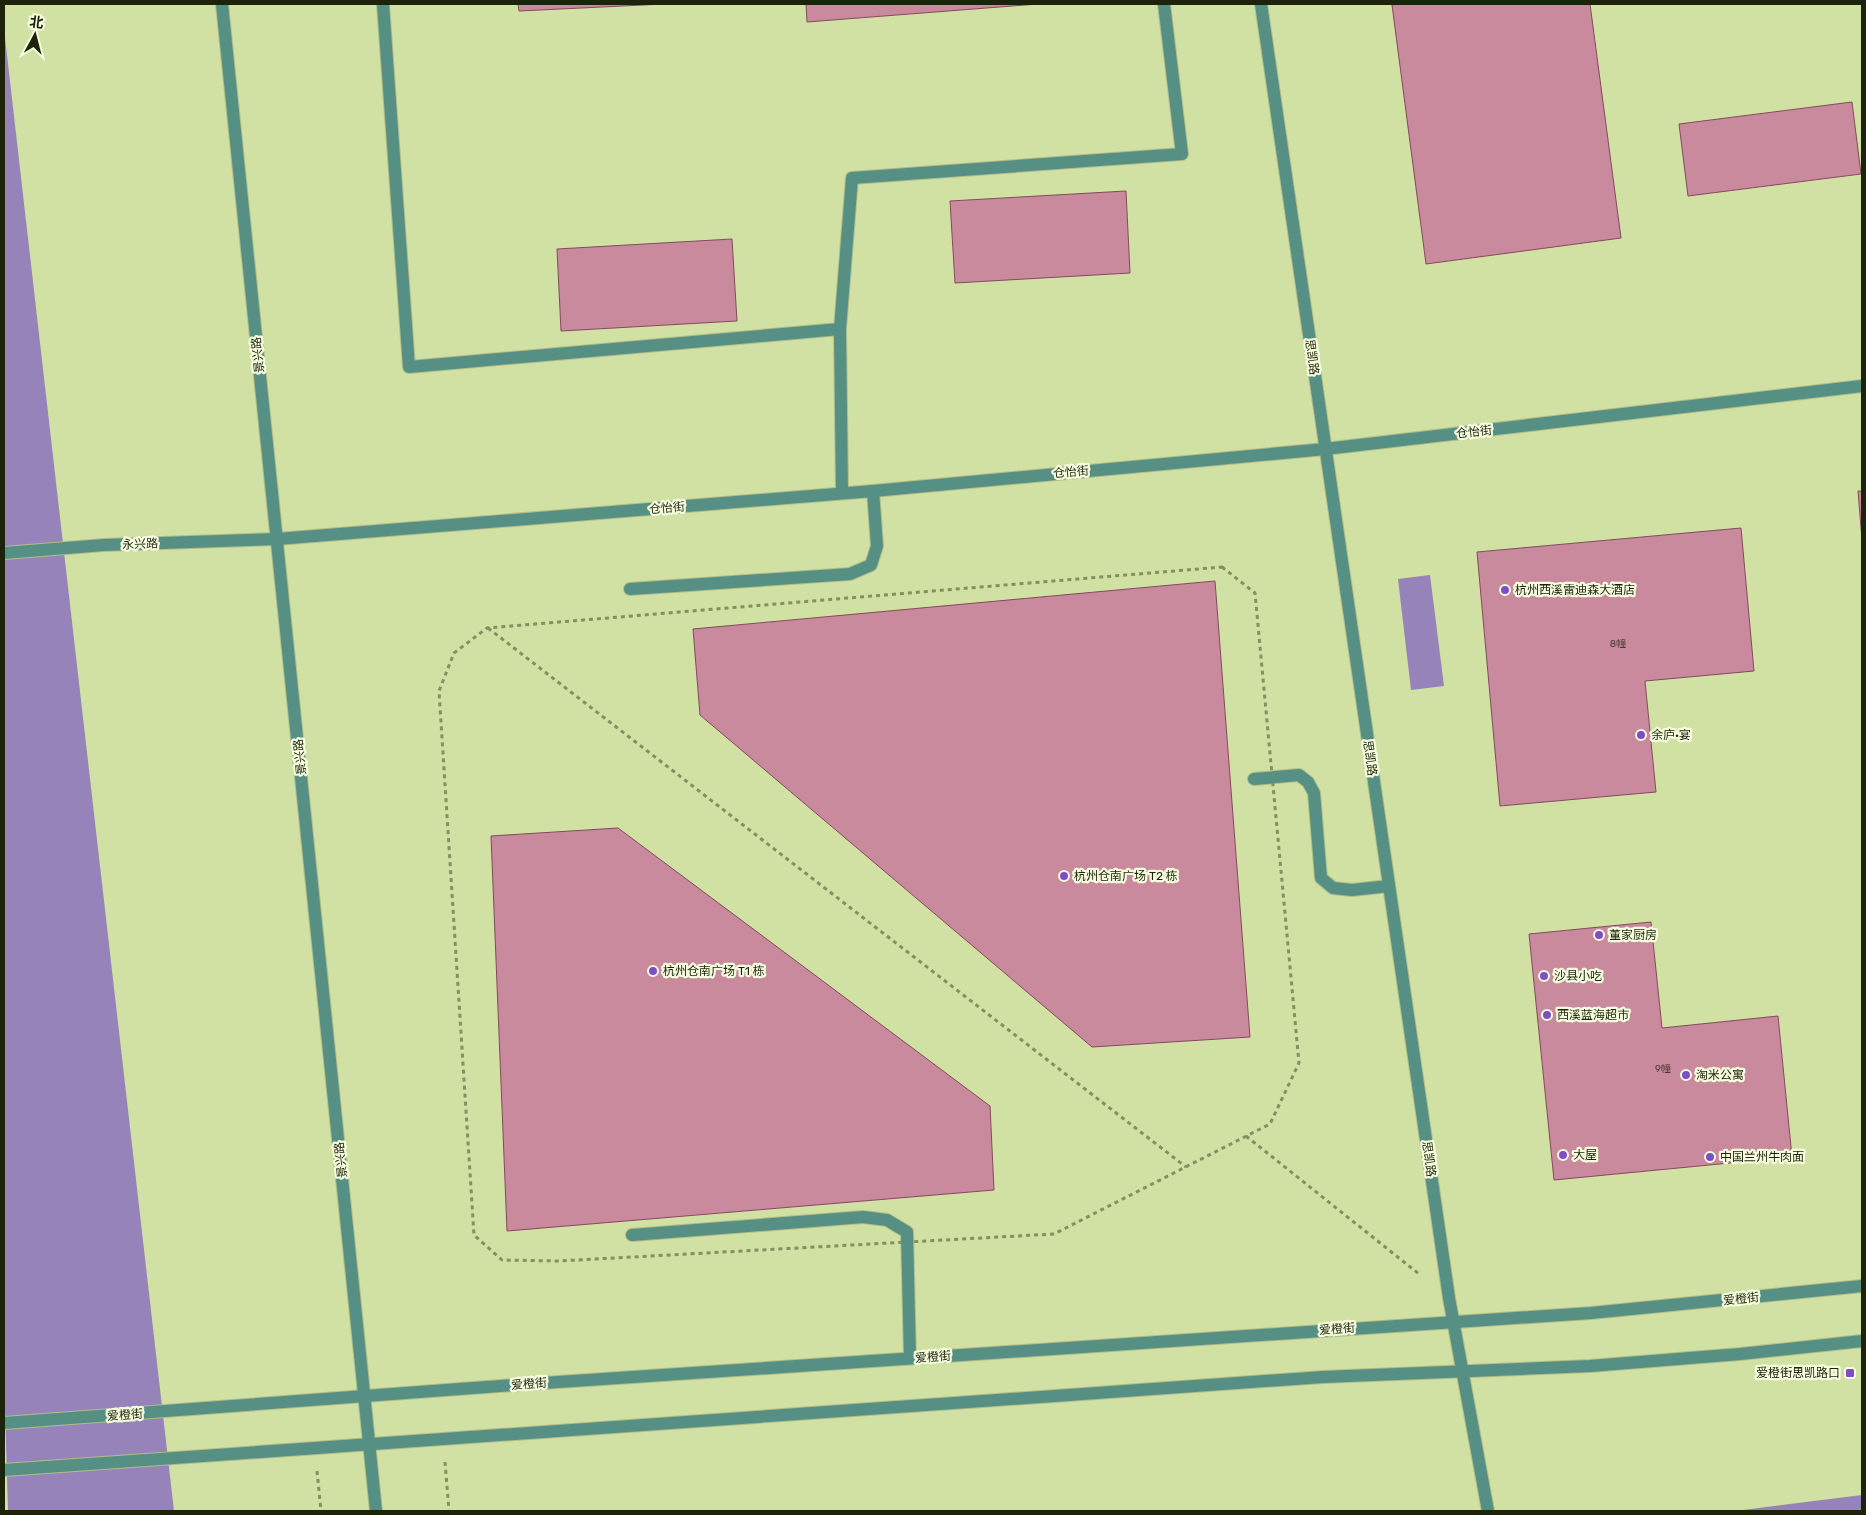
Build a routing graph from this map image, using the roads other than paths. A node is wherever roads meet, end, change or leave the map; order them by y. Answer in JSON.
{"nodes":[{"id":1,"x":222,"y":4,"type":"edge"},
{"id":2,"x":383,"y":4,"type":"edge"},
{"id":3,"x":1164,"y":4,"type":"edge"},
{"id":4,"x":1261,"y":4,"type":"edge"},
{"id":5,"x":840,"y":329,"type":"junction"},
{"id":6,"x":1862,"y":386,"type":"edge"},
{"id":7,"x":1325,"y":448,"type":"junction"},
{"id":8,"x":873,"y":491,"type":"junction"},
{"id":9,"x":842,"y":494,"type":"junction"},
{"id":10,"x":277,"y":539,"type":"junction"},
{"id":11,"x":4,"y":552,"type":"edge"},
{"id":12,"x":630,"y":589,"type":"dead end"},
{"id":13,"x":1254,"y":779,"type":"dead end"},
{"id":14,"x":1389,"y":886,"type":"junction"},
{"id":15,"x":632,"y":1235,"type":"dead end"},
{"id":16,"x":1862,"y":1286,"type":"edge"},
{"id":17,"x":1453,"y":1322,"type":"junction"},
{"id":18,"x":1862,"y":1341,"type":"edge"},
{"id":19,"x":910,"y":1358,"type":"junction"},
{"id":20,"x":1462,"y":1371,"type":"junction"},
{"id":21,"x":366,"y":1397,"type":"junction"},
{"id":22,"x":4,"y":1423,"type":"edge"},
{"id":23,"x":370,"y":1444,"type":"junction"},
{"id":24,"x":4,"y":1470,"type":"edge"},
{"id":25,"x":376,"y":1511,"type":"edge"},
{"id":26,"x":1488,"y":1511,"type":"edge"}],
"edges":[{"from":1,"to":10,"type":"street","name":"景兴路"},
{"from":2,"to":5,"type":"street"},
{"from":3,"to":5,"type":"street"},
{"from":4,"to":7,"type":"street","name":"思凯路"},
{"from":5,"to":9,"type":"street"},
{"from":6,"to":7,"type":"street","name":"仓怡街"},
{"from":7,"to":8,"type":"street","name":"仓怡街"},
{"from":7,"to":14,"type":"street","name":"思凯路"},
{"from":8,"to":9,"type":"street","name":"仓怡街"},
{"from":8,"to":12,"type":"street"},
{"from":9,"to":10,"type":"street","name":"仓怡街"},
{"from":10,"to":11,"type":"street","name":"永兴路"},
{"from":10,"to":21,"type":"street","name":"景兴路"},
{"from":13,"to":14,"type":"street"},
{"from":14,"to":17,"type":"street","name":"思凯路"},
{"from":15,"to":19,"type":"street"},
{"from":16,"to":17,"type":"street","name":"爱橙街"},
{"from":17,"to":19,"type":"street","name":"爱橙街"},
{"from":17,"to":20,"type":"street","name":"思凯路"},
{"from":18,"to":20,"type":"street"},
{"from":19,"to":21,"type":"street","name":"爱橙街"},
{"from":20,"to":23,"type":"street"},
{"from":20,"to":26,"type":"street","name":"思凯路"},
{"from":21,"to":22,"type":"street","name":"爱橙街"},
{"from":21,"to":23,"type":"street","name":"景兴路"},
{"from":23,"to":24,"type":"street"},
{"from":23,"to":25,"type":"street","name":"景兴路"}]}
